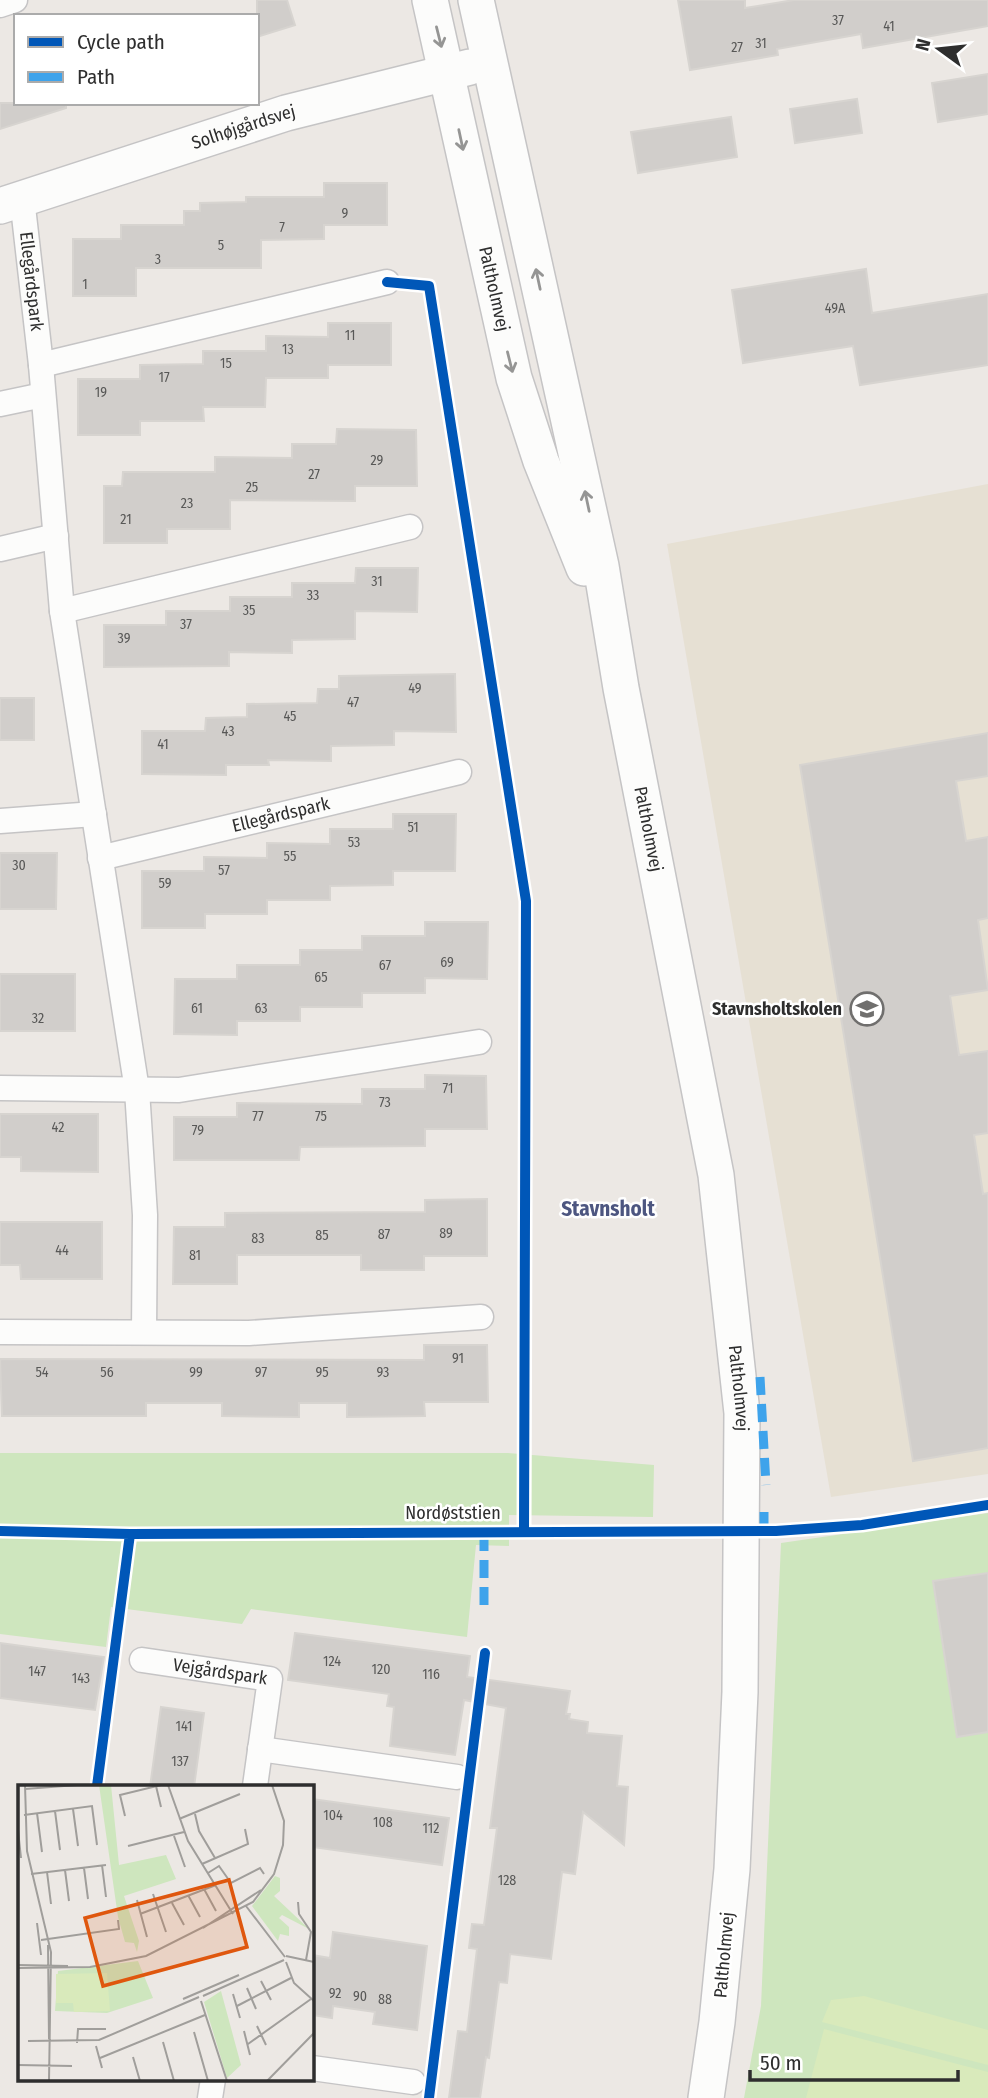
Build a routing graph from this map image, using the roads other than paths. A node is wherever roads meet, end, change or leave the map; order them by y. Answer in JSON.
{"nodes":[{"id":1,"x":15,"y":0,"type":"edge"},
{"id":2,"x":430,"y":0,"type":"edge"},
{"id":3,"x":477,"y":0,"type":"edge"},
{"id":4,"x":0,"y":5,"type":"edge"},
{"id":5,"x":491,"y":60,"type":"junction"},
{"id":6,"x":448,"y":73,"type":"junction"},
{"id":7,"x":11,"y":202,"type":"edge"},
{"id":8,"x":387,"y":282,"type":"dead end"},
{"id":9,"x":41,"y":365,"type":"junction"},
{"id":10,"x":43,"y":396,"type":"junction"},
{"id":11,"x":0,"y":404,"type":"edge"},
{"id":12,"x":410,"y":527,"type":"dead end"},
{"id":13,"x":56,"y":536,"type":"junction"},
{"id":14,"x":0,"y":549,"type":"edge"},
{"id":15,"x":62,"y":611,"type":"junction"},
{"id":16,"x":621,"y":688,"type":"junction"},
{"id":17,"x":459,"y":772,"type":"dead end"},
{"id":18,"x":94,"y":814,"type":"junction"},
{"id":19,"x":0,"y":821,"type":"edge"},
{"id":20,"x":100,"y":858,"type":"junction"},
{"id":21,"x":478,"y":1042,"type":"dead end"},
{"id":22,"x":0,"y":1088,"type":"edge"},
{"id":23,"x":137,"y":1090,"type":"junction"},
{"id":24,"x":481,"y":1317,"type":"dead end"},
{"id":25,"x":0,"y":1332,"type":"edge"},
{"id":26,"x":145,"y":1332,"type":"junction"},
{"id":27,"x":142,"y":1660,"type":"dead end"},
{"id":28,"x":260,"y":1749,"type":"junction"},
{"id":29,"x":457,"y":1777,"type":"dead end"},
{"id":30,"x":255,"y":1785,"type":"edge"},
{"id":31,"x":313,"y":2068,"type":"edge"},
{"id":32,"x":213,"y":2080,"type":"edge"},
{"id":33,"x":413,"y":2082,"type":"dead end"},
{"id":34,"x":210,"y":2098,"type":"edge"},
{"id":35,"x":706,"y":2098,"type":"edge"}],
"edges":[{"from":1,"to":4,"type":"street"},
{"from":2,"to":6,"type":"street","name":"Paltholmvej","one_way":true},
{"from":3,"to":5,"type":"street","name":"Paltholmvej"},
{"from":5,"to":6,"type":"street","name":"Solhøjgårdsvej"},
{"from":16,"to":5,"type":"street","name":"Paltholmvej","one_way":true},
{"from":6,"to":7,"type":"street","name":"Solhøjgårdsvej"},
{"from":6,"to":16,"type":"street","name":"Paltholmvej","one_way":true},
{"from":7,"to":9,"type":"street","name":"Ellegårdspark"},
{"from":8,"to":9,"type":"street"},
{"from":9,"to":10,"type":"street","name":"Ellegårdspark"},
{"from":10,"to":11,"type":"street"},
{"from":10,"to":13,"type":"street","name":"Ellegårdspark"},
{"from":12,"to":15,"type":"street"},
{"from":13,"to":14,"type":"street"},
{"from":13,"to":15,"type":"street","name":"Ellegårdspark"},
{"from":15,"to":18,"type":"street","name":"Ellegårdspark"},
{"from":16,"to":35,"type":"street","name":"Paltholmvej"},
{"from":17,"to":20,"type":"street","name":"Ellegårdspark"},
{"from":18,"to":19,"type":"street"},
{"from":18,"to":20,"type":"street","name":"Ellegårdspark"},
{"from":20,"to":23,"type":"street","name":"Ellegårdspark"},
{"from":21,"to":23,"type":"street"},
{"from":22,"to":23,"type":"street"},
{"from":23,"to":26,"type":"street","name":"Ellegårdspark"},
{"from":24,"to":26,"type":"street"},
{"from":25,"to":26,"type":"street"},
{"from":27,"to":28,"type":"street","name":"Vejgårdspark"},
{"from":28,"to":29,"type":"street"},
{"from":28,"to":30,"type":"street","name":"Vejgårdspark"},
{"from":31,"to":33,"type":"street"},
{"from":32,"to":34,"type":"street"}]}
